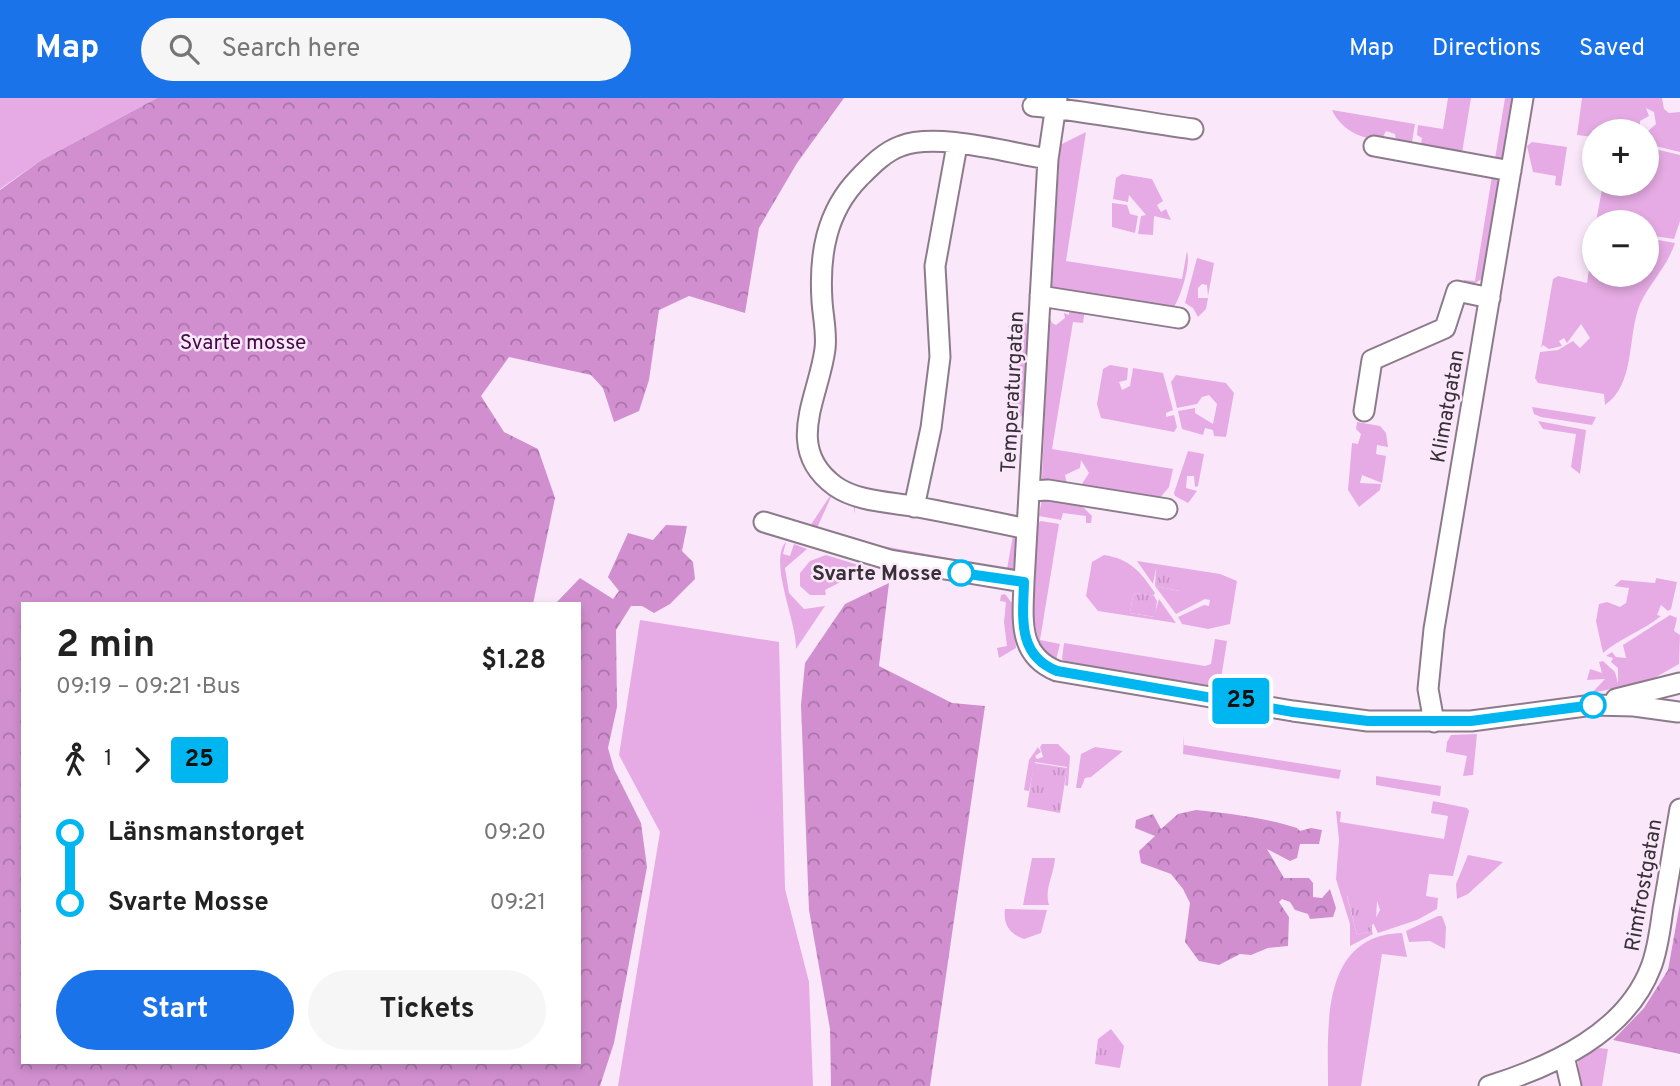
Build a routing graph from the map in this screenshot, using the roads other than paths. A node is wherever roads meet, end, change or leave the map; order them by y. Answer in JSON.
{"nodes":[{"id":1,"x":1523,"y":98,"type":"edge"},
{"id":2,"x":1056,"y":103,"type":"edge"},
{"id":3,"x":1033,"y":106,"type":"dead end"},
{"id":4,"x":1194,"y":129,"type":"dead end"},
{"id":5,"x":957,"y":145,"type":"junction"},
{"id":6,"x":1374,"y":146,"type":"dead end"},
{"id":7,"x":1048,"y":159,"type":"junction"},
{"id":8,"x":1511,"y":171,"type":"junction"},
{"id":9,"x":1040,"y":296,"type":"junction"},
{"id":10,"x":1490,"y":298,"type":"junction"},
{"id":11,"x":1180,"y":318,"type":"dead end"},
{"id":12,"x":1364,"y":411,"type":"dead end"},
{"id":13,"x":1030,"y":491,"type":"junction"},
{"id":14,"x":914,"y":507,"type":"junction"},
{"id":15,"x":1167,"y":509,"type":"dead end"},
{"id":16,"x":764,"y":522,"type":"dead end"},
{"id":17,"x":1027,"y":529,"type":"junction"},
{"id":18,"x":1024,"y":582,"type":"junction"},
{"id":19,"x":1680,"y":683,"type":"edge"},
{"id":20,"x":1593,"y":705,"type":"junction"},
{"id":21,"x":1679,"y":714,"type":"edge"},
{"id":22,"x":1434,"y":722,"type":"junction"},
{"id":23,"x":1680,"y":809,"type":"edge"},
{"id":24,"x":1564,"y":1056,"type":"junction"},
{"id":25,"x":1489,"y":1086,"type":"edge"},
{"id":26,"x":1571,"y":1086,"type":"edge"}],
"edges":[{"from":1,"to":8,"type":"street","name":"Klimatgatan"},
{"from":2,"to":3,"type":"street"},
{"from":2,"to":4,"type":"street"},
{"from":2,"to":7,"type":"street","name":"Temperaturgatan"},
{"from":5,"to":7,"type":"street"},
{"from":5,"to":14,"type":"street"},
{"from":5,"to":14,"type":"street"},
{"from":6,"to":8,"type":"street"},
{"from":7,"to":9,"type":"street","name":"Temperaturgatan"},
{"from":8,"to":10,"type":"street","name":"Klimatgatan"},
{"from":9,"to":11,"type":"street","name":"Temperaturgatan"},
{"from":9,"to":13,"type":"street","name":"Temperaturgatan"},
{"from":10,"to":12,"type":"street"},
{"from":10,"to":22,"type":"street","name":"Klimatgatan"},
{"from":13,"to":15,"type":"street","name":"Temperaturgatan"},
{"from":13,"to":17,"type":"street","name":"Temperaturgatan"},
{"from":14,"to":17,"type":"street"},
{"from":16,"to":18,"type":"street"},
{"from":17,"to":18,"type":"street","name":"Temperaturgatan"},
{"from":18,"to":22,"type":"street","name":"Temperaturgatan"},
{"from":19,"to":20,"type":"street","name":"Temperaturgatan"},
{"from":19,"to":21,"type":"street","name":"Temperaturgatan"},
{"from":20,"to":21,"type":"street","name":"Temperaturgatan"},
{"from":20,"to":22,"type":"street","name":"Temperaturgatan"},
{"from":23,"to":24,"type":"street","name":"Rimfrostgatan"},
{"from":24,"to":25,"type":"street","name":"Rimfrostgatan"},
{"from":24,"to":26,"type":"street"}]}
